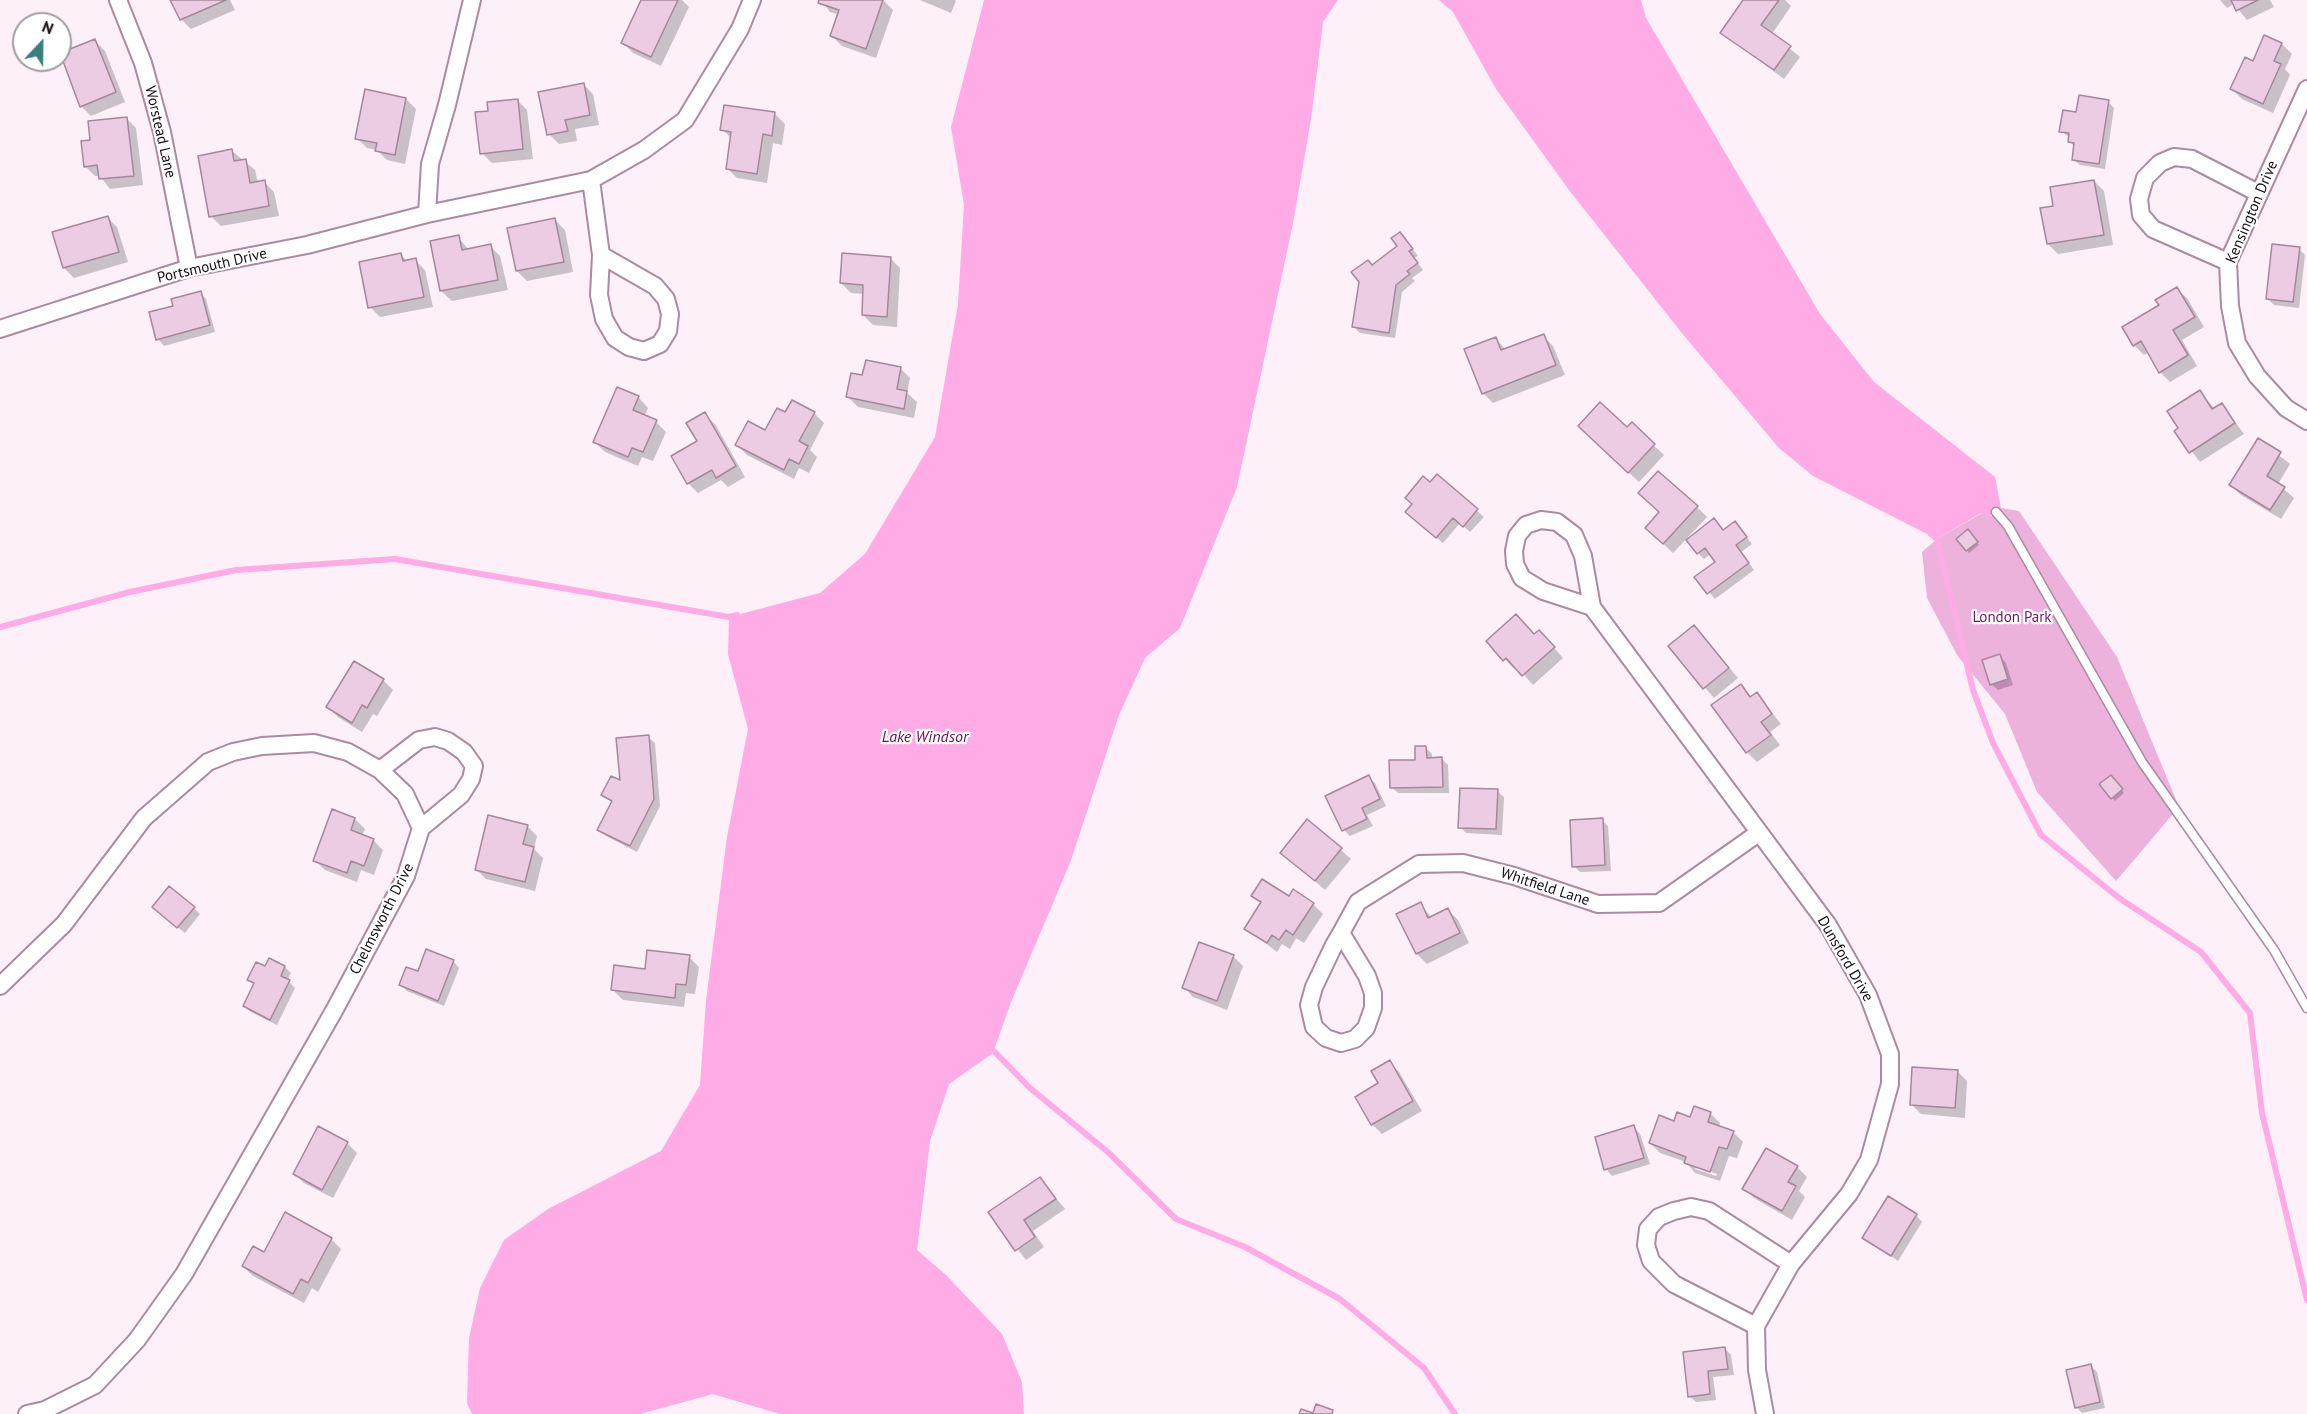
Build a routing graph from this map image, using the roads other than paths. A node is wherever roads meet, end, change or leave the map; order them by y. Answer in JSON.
{"nodes":[{"id":1,"x":118,"y":0,"type":"edge"},
{"id":2,"x":472,"y":0,"type":"edge"},
{"id":3,"x":752,"y":0,"type":"edge"},
{"id":4,"x":2307,"y":89,"type":"edge"},
{"id":5,"x":591,"y":180,"type":"junction"},
{"id":6,"x":2258,"y":193,"type":"junction"},
{"id":7,"x":427,"y":214,"type":"junction"},
{"id":8,"x":601,"y":255,"type":"junction"},
{"id":9,"x":2228,"y":262,"type":"junction"},
{"id":10,"x":189,"y":268,"type":"junction"},
{"id":11,"x":0,"y":329,"type":"edge"},
{"id":12,"x":2307,"y":422,"type":"edge"},
{"id":13,"x":1996,"y":512,"type":"dead end"},
{"id":14,"x":1592,"y":607,"type":"junction"},
{"id":15,"x":380,"y":770,"type":"junction"},
{"id":16,"x":421,"y":828,"type":"junction"},
{"id":17,"x":1757,"y":834,"type":"junction"},
{"id":18,"x":1341,"y":933,"type":"junction"},
{"id":19,"x":0,"y":986,"type":"edge"},
{"id":20,"x":2307,"y":1008,"type":"edge"},
{"id":21,"x":1791,"y":1264,"type":"junction"},
{"id":22,"x":1756,"y":1326,"type":"junction"},
{"id":23,"x":27,"y":1414,"type":"edge"},
{"id":24,"x":1765,"y":1414,"type":"edge"}],
"edges":[{"from":1,"to":10,"type":"street","name":"Worstead Lane"},
{"from":2,"to":7,"type":"street"},
{"from":3,"to":5,"type":"street","name":"Portsmouth Drive"},
{"from":4,"to":6,"type":"street","name":"Kensington Drive"},
{"from":5,"to":7,"type":"street","name":"Portsmouth Drive"},
{"from":5,"to":8,"type":"street"},
{"from":6,"to":9,"type":"street","name":"Kensington Drive"},
{"from":6,"to":9,"type":"street"},
{"from":7,"to":10,"type":"street","name":"Portsmouth Drive"},
{"from":8,"to":8,"type":"street"},
{"from":9,"to":12,"type":"street","name":"Kensington Drive"},
{"from":10,"to":11,"type":"street","name":"Portsmouth Drive"},
{"from":13,"to":20,"type":"lane"},
{"from":14,"to":14,"type":"street","name":"Dunsford Drive"},
{"from":14,"to":17,"type":"street","name":"Dunsford Drive"},
{"from":15,"to":16,"type":"street"},
{"from":15,"to":16,"type":"street"},
{"from":15,"to":19,"type":"street"},
{"from":16,"to":23,"type":"street","name":"Chelmsworth Drive"},
{"from":17,"to":18,"type":"street","name":"Whitfield Lane"},
{"from":17,"to":21,"type":"street","name":"Dunsford Drive"},
{"from":18,"to":18,"type":"street","name":"Whitfield Lane"},
{"from":21,"to":22,"type":"street","name":"Dunsford Drive"},
{"from":21,"to":22,"type":"street"},
{"from":22,"to":24,"type":"street"}]}
